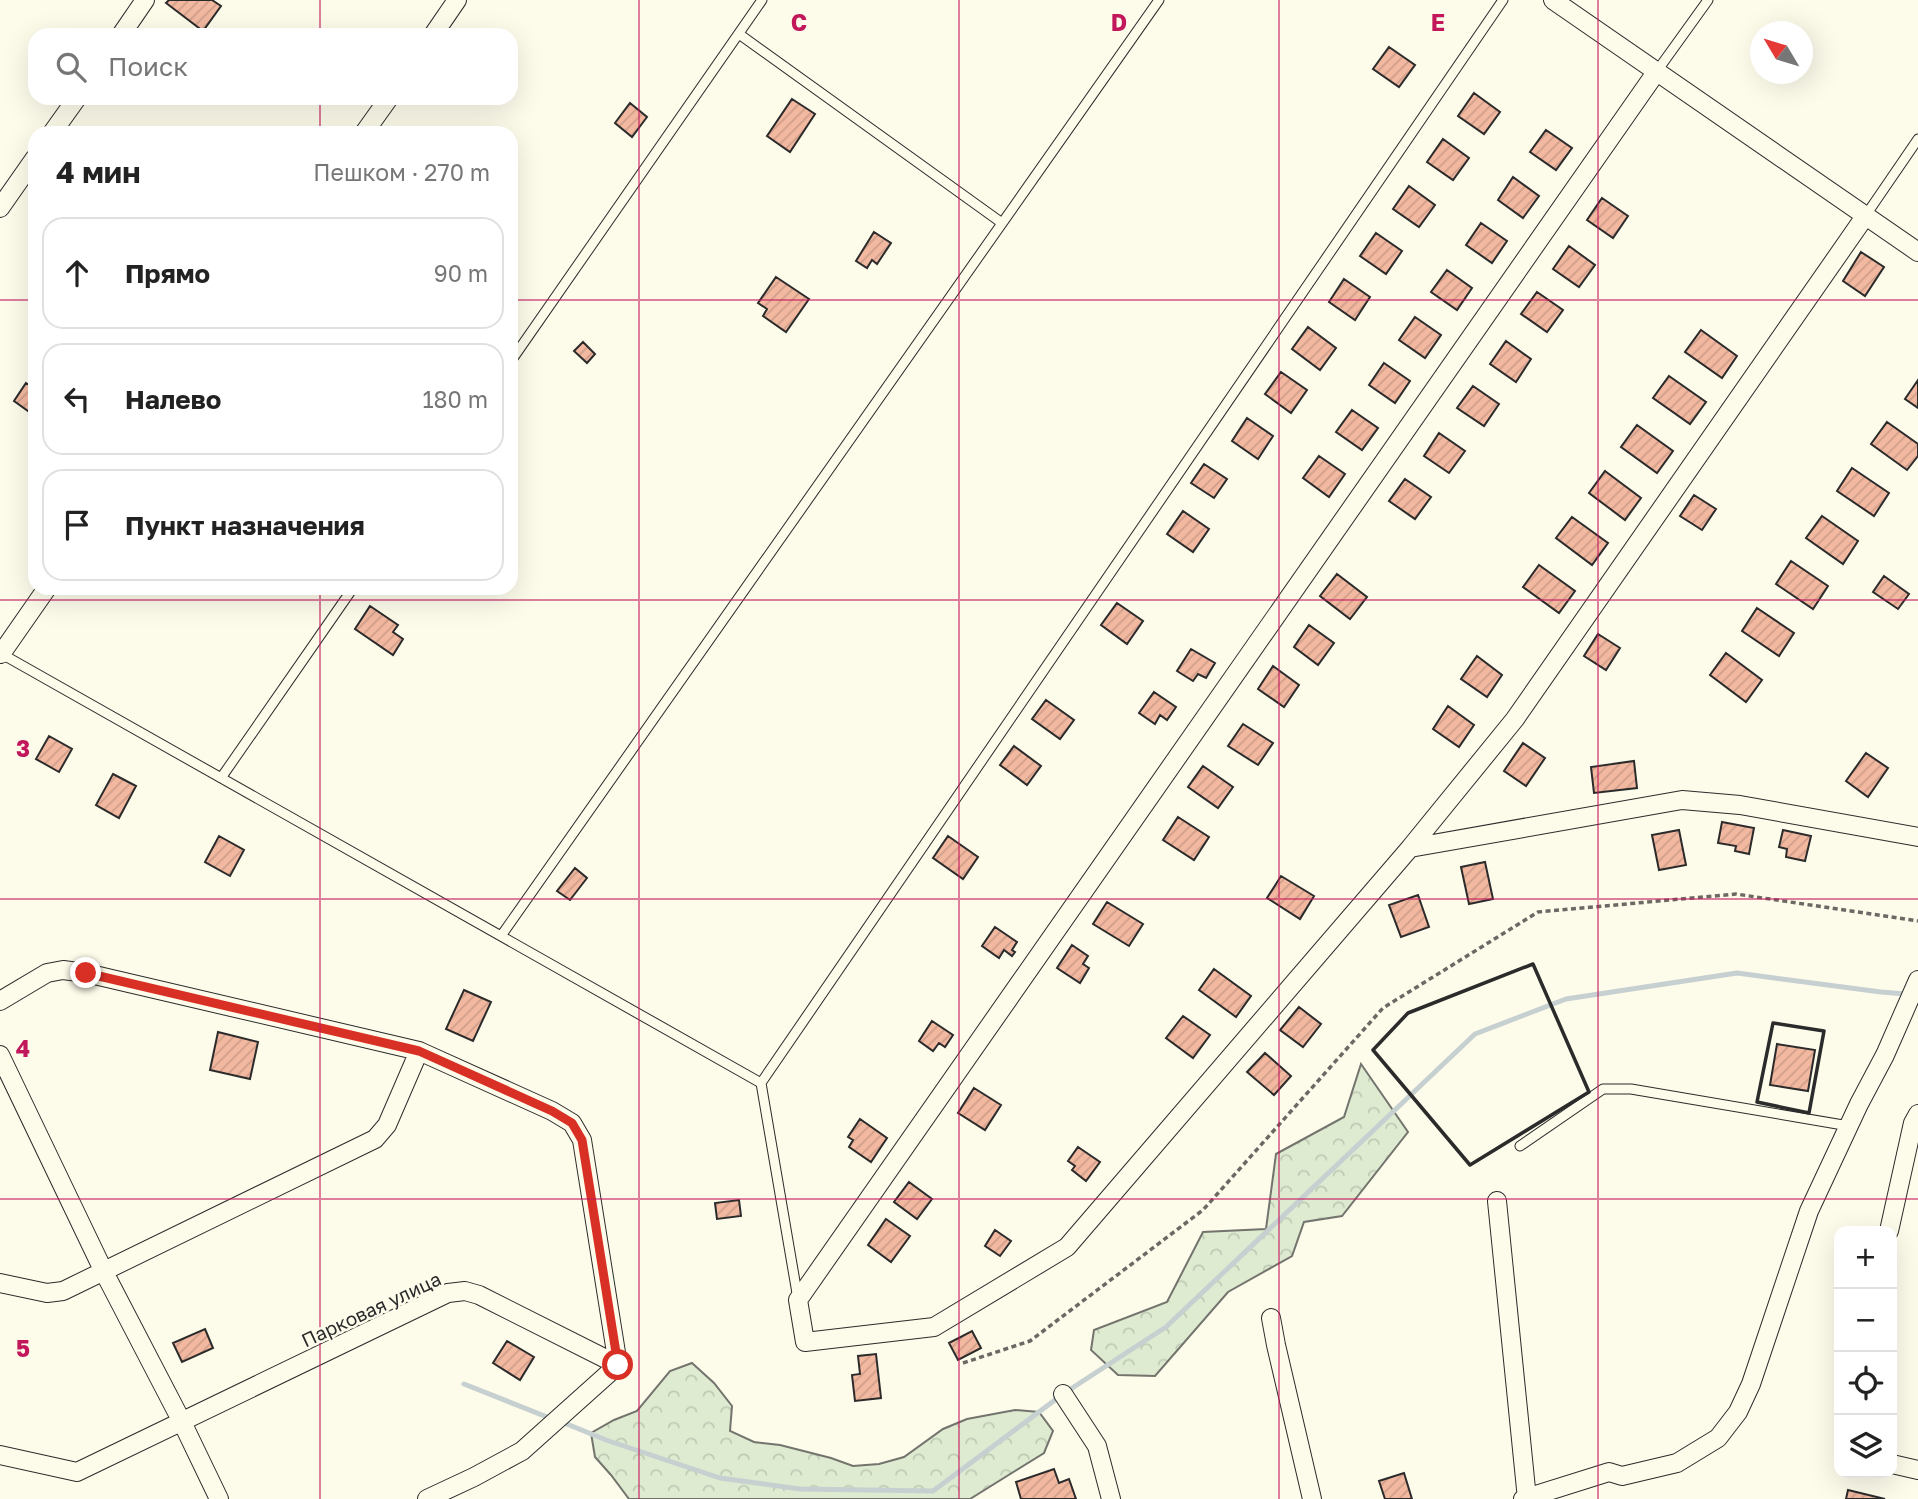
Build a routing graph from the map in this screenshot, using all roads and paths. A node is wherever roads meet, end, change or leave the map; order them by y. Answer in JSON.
{"nodes":[{"id":1,"x":145,"y":0,"type":"edge"},
{"id":2,"x":457,"y":0,"type":"edge"},
{"id":3,"x":762,"y":0,"type":"edge"},
{"id":4,"x":1159,"y":0,"type":"edge"},
{"id":5,"x":1503,"y":0,"type":"edge"},
{"id":6,"x":1553,"y":0,"type":"edge"},
{"id":7,"x":1709,"y":0,"type":"edge"},
{"id":8,"x":126,"y":28,"type":"edge"},
{"id":9,"x":438,"y":28,"type":"edge"},
{"id":10,"x":739,"y":34,"type":"junction"},
{"id":11,"x":1657,"y":71,"type":"junction"},
{"id":12,"x":72,"y":105,"type":"edge"},
{"id":13,"x":384,"y":105,"type":"edge"},
{"id":14,"x":57,"y":126,"type":"edge"},
{"id":15,"x":369,"y":126,"type":"edge"},
{"id":16,"x":1918,"y":139,"type":"edge"},
{"id":17,"x":28,"y":168,"type":"edge"},
{"id":18,"x":0,"y":208,"type":"edge"},
{"id":19,"x":1866,"y":215,"type":"junction"},
{"id":20,"x":1002,"y":223,"type":"junction"},
{"id":21,"x":1918,"y":251,"type":"edge"},
{"id":22,"x":518,"y":351,"type":"edge"},
{"id":23,"x":42,"y":595,"type":"edge"},
{"id":24,"x":348,"y":595,"type":"edge"},
{"id":25,"x":1,"y":653,"type":"edge"},
{"id":26,"x":221,"y":778,"type":"junction"},
{"id":27,"x":1918,"y":836,"type":"edge"},
{"id":28,"x":1410,"y":848,"type":"junction"},
{"id":29,"x":1918,"y":921,"type":"edge"},
{"id":30,"x":501,"y":936,"type":"junction"},
{"id":31,"x":1914,"y":989,"type":"edge"},
{"id":32,"x":0,"y":1001,"type":"edge"},
{"id":33,"x":419,"y":1051,"type":"junction"},
{"id":34,"x":0,"y":1055,"type":"edge"},
{"id":35,"x":761,"y":1083,"type":"junction"},
{"id":36,"x":1918,"y":1114,"type":"edge"},
{"id":37,"x":1849,"y":1126,"type":"junction"},
{"id":38,"x":1520,"y":1146,"type":"dead end"},
{"id":39,"x":1497,"y":1201,"type":"dead end"},
{"id":40,"x":1890,"y":1226,"type":"edge"},
{"id":41,"x":104,"y":1272,"type":"junction"},
{"id":42,"x":0,"y":1283,"type":"edge"},
{"id":43,"x":798,"y":1300,"type":"junction"},
{"id":44,"x":1271,"y":1318,"type":"dead end"},
{"id":45,"x":963,"y":1363,"type":"dead end"},
{"id":46,"x":618,"y":1365,"type":"junction"},
{"id":47,"x":1063,"y":1394,"type":"dead end"},
{"id":48,"x":182,"y":1422,"type":"junction"},
{"id":49,"x":0,"y":1455,"type":"edge"},
{"id":50,"x":1897,"y":1465,"type":"edge"},
{"id":51,"x":1918,"y":1470,"type":"edge"},
{"id":52,"x":219,"y":1499,"type":"edge"},
{"id":53,"x":427,"y":1499,"type":"edge"},
{"id":54,"x":1111,"y":1499,"type":"edge"},
{"id":55,"x":1312,"y":1499,"type":"edge"},
{"id":56,"x":1526,"y":1499,"type":"edge"}],
"edges":[{"from":1,"to":8,"type":"street"},
{"from":2,"to":9,"type":"street"},
{"from":3,"to":10,"type":"lane"},
{"from":4,"to":20,"type":"lane"},
{"from":5,"to":35,"type":"lane"},
{"from":6,"to":11,"type":"street"},
{"from":7,"to":11,"type":"lane"},
{"from":10,"to":20,"type":"lane"},
{"from":10,"to":22,"type":"lane"},
{"from":11,"to":19,"type":"street"},
{"from":11,"to":43,"type":"street"},
{"from":12,"to":14,"type":"street"},
{"from":13,"to":15,"type":"street"},
{"from":16,"to":19,"type":"lane"},
{"from":17,"to":18,"type":"street"},
{"from":19,"to":21,"type":"street"},
{"from":19,"to":28,"type":"street"},
{"from":20,"to":30,"type":"lane"},
{"from":23,"to":25,"type":"street"},
{"from":24,"to":26,"type":"lane"},
{"from":25,"to":26,"type":"lane"},
{"from":26,"to":30,"type":"lane"},
{"from":27,"to":28,"type":"street"},
{"from":28,"to":43,"type":"street"},
{"from":29,"to":45,"type":"path"},
{"from":30,"to":35,"type":"lane"},
{"from":31,"to":37,"type":"street"},
{"from":32,"to":33,"type":"street"},
{"from":33,"to":41,"type":"street"},
{"from":33,"to":46,"type":"street"},
{"from":34,"to":41,"type":"street"},
{"from":35,"to":43,"type":"lane"},
{"from":36,"to":40,"type":"street"},
{"from":37,"to":38,"type":"lane"},
{"from":37,"to":56,"type":"street"},
{"from":39,"to":56,"type":"street"},
{"from":41,"to":42,"type":"street"},
{"from":41,"to":48,"type":"street"},
{"from":44,"to":55,"type":"street"},
{"from":46,"to":48,"type":"street","name":"Парковая улица"},
{"from":46,"to":53,"type":"street"},
{"from":47,"to":54,"type":"street"},
{"from":48,"to":49,"type":"street","name":"Парковая улица"},
{"from":48,"to":52,"type":"street"},
{"from":50,"to":51,"type":"street"}]}
